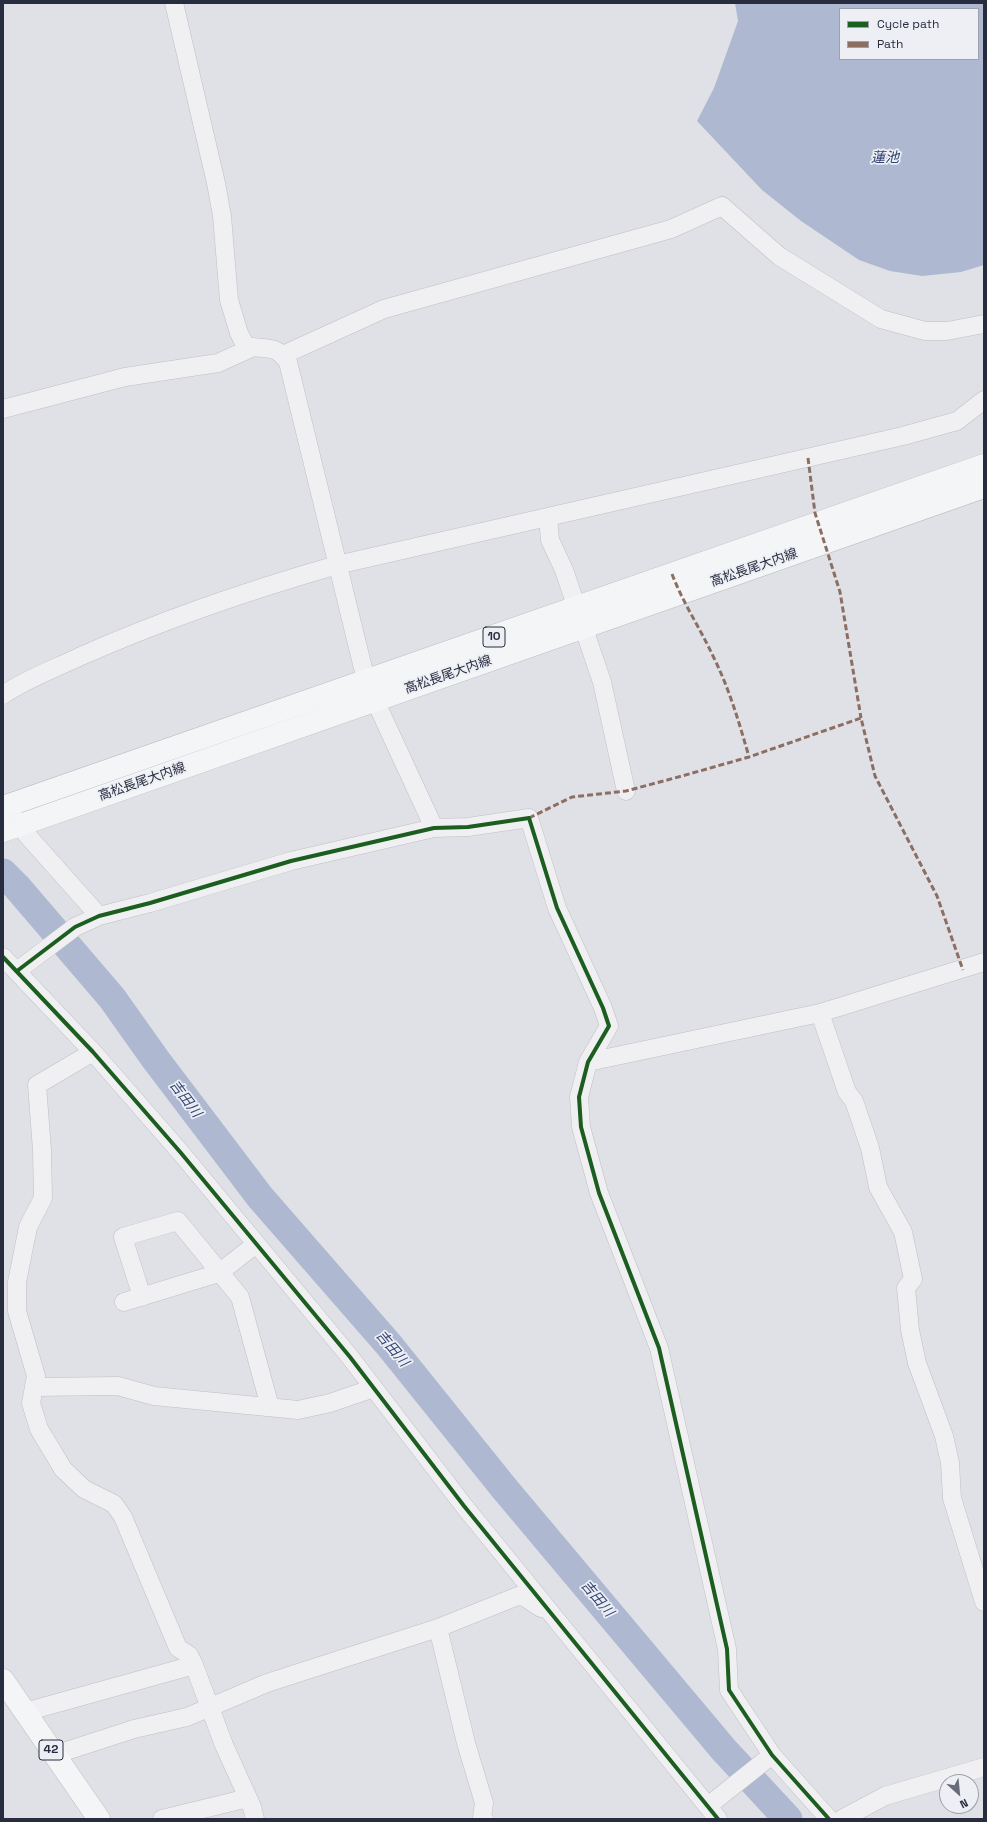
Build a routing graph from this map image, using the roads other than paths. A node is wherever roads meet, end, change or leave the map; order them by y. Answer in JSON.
{"nodes":[{"id":1,"x":174,"y":3,"type":"edge"},
{"id":2,"x":984,"y":324,"type":"edge"},
{"id":3,"x":251,"y":348,"type":"junction"},
{"id":4,"x":283,"y":354,"type":"junction"},
{"id":5,"x":984,"y":400,"type":"edge"},
{"id":6,"x":3,"y":409,"type":"edge"},
{"id":7,"x":984,"y":465,"type":"edge"},
{"id":8,"x":984,"y":488,"type":"edge"},
{"id":9,"x":548,"y":517,"type":"junction"},
{"id":10,"x":337,"y":565,"type":"junction"},
{"id":11,"x":579,"y":618,"type":"junction"},
{"id":12,"x":372,"y":690,"type":"junction"},
{"id":13,"x":3,"y":695,"type":"edge"},
{"id":14,"x":626,"y":791,"type":"dead end"},
{"id":15,"x":4,"y":805,"type":"edge"},
{"id":16,"x":11,"y":828,"type":"edge"},
{"id":17,"x":434,"y":828,"type":"junction"},
{"id":18,"x":99,"y":916,"type":"junction"},
{"id":19,"x":3,"y":956,"type":"edge"},
{"id":20,"x":984,"y":962,"type":"edge"},
{"id":21,"x":17,"y":971,"type":"junction"},
{"id":22,"x":820,"y":1014,"type":"junction"},
{"id":23,"x":92,"y":1052,"type":"junction"},
{"id":24,"x":588,"y":1062,"type":"junction"},
{"id":25,"x":256,"y":1244,"type":"junction"},
{"id":26,"x":220,"y":1273,"type":"junction"},
{"id":27,"x":10,"y":1279,"type":"edge"},
{"id":28,"x":142,"y":1297,"type":"junction"},
{"id":29,"x":124,"y":1302,"type":"dead end"},
{"id":30,"x":34,"y":1387,"type":"junction"},
{"id":31,"x":374,"y":1388,"type":"junction"},
{"id":32,"x":270,"y":1407,"type":"junction"},
{"id":33,"x":984,"y":1602,"type":"edge"},
{"id":34,"x":549,"y":1612,"type":"junction"},
{"id":35,"x":438,"y":1628,"type":"junction"},
{"id":36,"x":194,"y":1665,"type":"junction"},
{"id":37,"x":3,"y":1680,"type":"edge"},
{"id":38,"x":210,"y":1708,"type":"junction"},
{"id":39,"x":25,"y":1712,"type":"junction"},
{"id":40,"x":54,"y":1755,"type":"junction"},
{"id":41,"x":772,"y":1755,"type":"junction"},
{"id":42,"x":984,"y":1767,"type":"edge"},
{"id":43,"x":248,"y":1798,"type":"junction"},
{"id":44,"x":713,"y":1812,"type":"edge"},
{"id":45,"x":99,"y":1819,"type":"edge"},
{"id":46,"x":162,"y":1819,"type":"edge"},
{"id":47,"x":256,"y":1819,"type":"edge"},
{"id":48,"x":484,"y":1819,"type":"edge"},
{"id":49,"x":829,"y":1819,"type":"edge"},
{"id":50,"x":842,"y":1819,"type":"edge"}],
"edges":[{"from":1,"to":3,"type":"street"},
{"from":2,"to":4,"type":"street"},
{"from":3,"to":4,"type":"street"},
{"from":3,"to":6,"type":"street"},
{"from":4,"to":10,"type":"street"},
{"from":5,"to":9,"type":"street"},
{"from":7,"to":11,"type":"main road","name":"高松長尾大内線","number":"10"},
{"from":8,"to":11,"type":"main road","name":"高松長尾大内線","number":"10"},
{"from":9,"to":10,"type":"street"},
{"from":9,"to":11,"type":"street"},
{"from":10,"to":12,"type":"street"},
{"from":10,"to":13,"type":"street"},
{"from":11,"to":12,"type":"main road","name":"高松長尾大内線","number":"10"},
{"from":11,"to":14,"type":"street"},
{"from":12,"to":15,"type":"main road","name":"高松長尾大内線","number":"10"},
{"from":12,"to":16,"type":"main road","name":"高松長尾大内線","number":"10"},
{"from":12,"to":17,"type":"street"},
{"from":15,"to":16,"type":"street"},
{"from":16,"to":18,"type":"street"},
{"from":17,"to":18,"type":"street"},
{"from":17,"to":24,"type":"street"},
{"from":18,"to":21,"type":"street"},
{"from":19,"to":21,"type":"street"},
{"from":20,"to":22,"type":"street"},
{"from":21,"to":23,"type":"street"},
{"from":22,"to":24,"type":"street"},
{"from":22,"to":33,"type":"street"},
{"from":23,"to":25,"type":"street"},
{"from":23,"to":27,"type":"street"},
{"from":24,"to":41,"type":"street"},
{"from":25,"to":26,"type":"street"},
{"from":25,"to":31,"type":"street"},
{"from":26,"to":28,"type":"street"},
{"from":26,"to":28,"type":"street"},
{"from":26,"to":32,"type":"street"},
{"from":27,"to":30,"type":"street"},
{"from":28,"to":29,"type":"street"},
{"from":30,"to":32,"type":"street"},
{"from":30,"to":36,"type":"street"},
{"from":31,"to":32,"type":"street"},
{"from":31,"to":34,"type":"street"},
{"from":34,"to":35,"type":"street"},
{"from":34,"to":44,"type":"street"},
{"from":35,"to":38,"type":"street"},
{"from":35,"to":48,"type":"street"},
{"from":36,"to":38,"type":"street"},
{"from":36,"to":39,"type":"street"},
{"from":37,"to":39,"type":"main road","number":"42"},
{"from":38,"to":40,"type":"street"},
{"from":38,"to":43,"type":"street"},
{"from":39,"to":40,"type":"main road","number":"42"},
{"from":40,"to":45,"type":"main road","number":"42"},
{"from":41,"to":44,"type":"street"},
{"from":41,"to":49,"type":"street"},
{"from":42,"to":50,"type":"street"},
{"from":43,"to":46,"type":"street"},
{"from":43,"to":47,"type":"street"}]}
